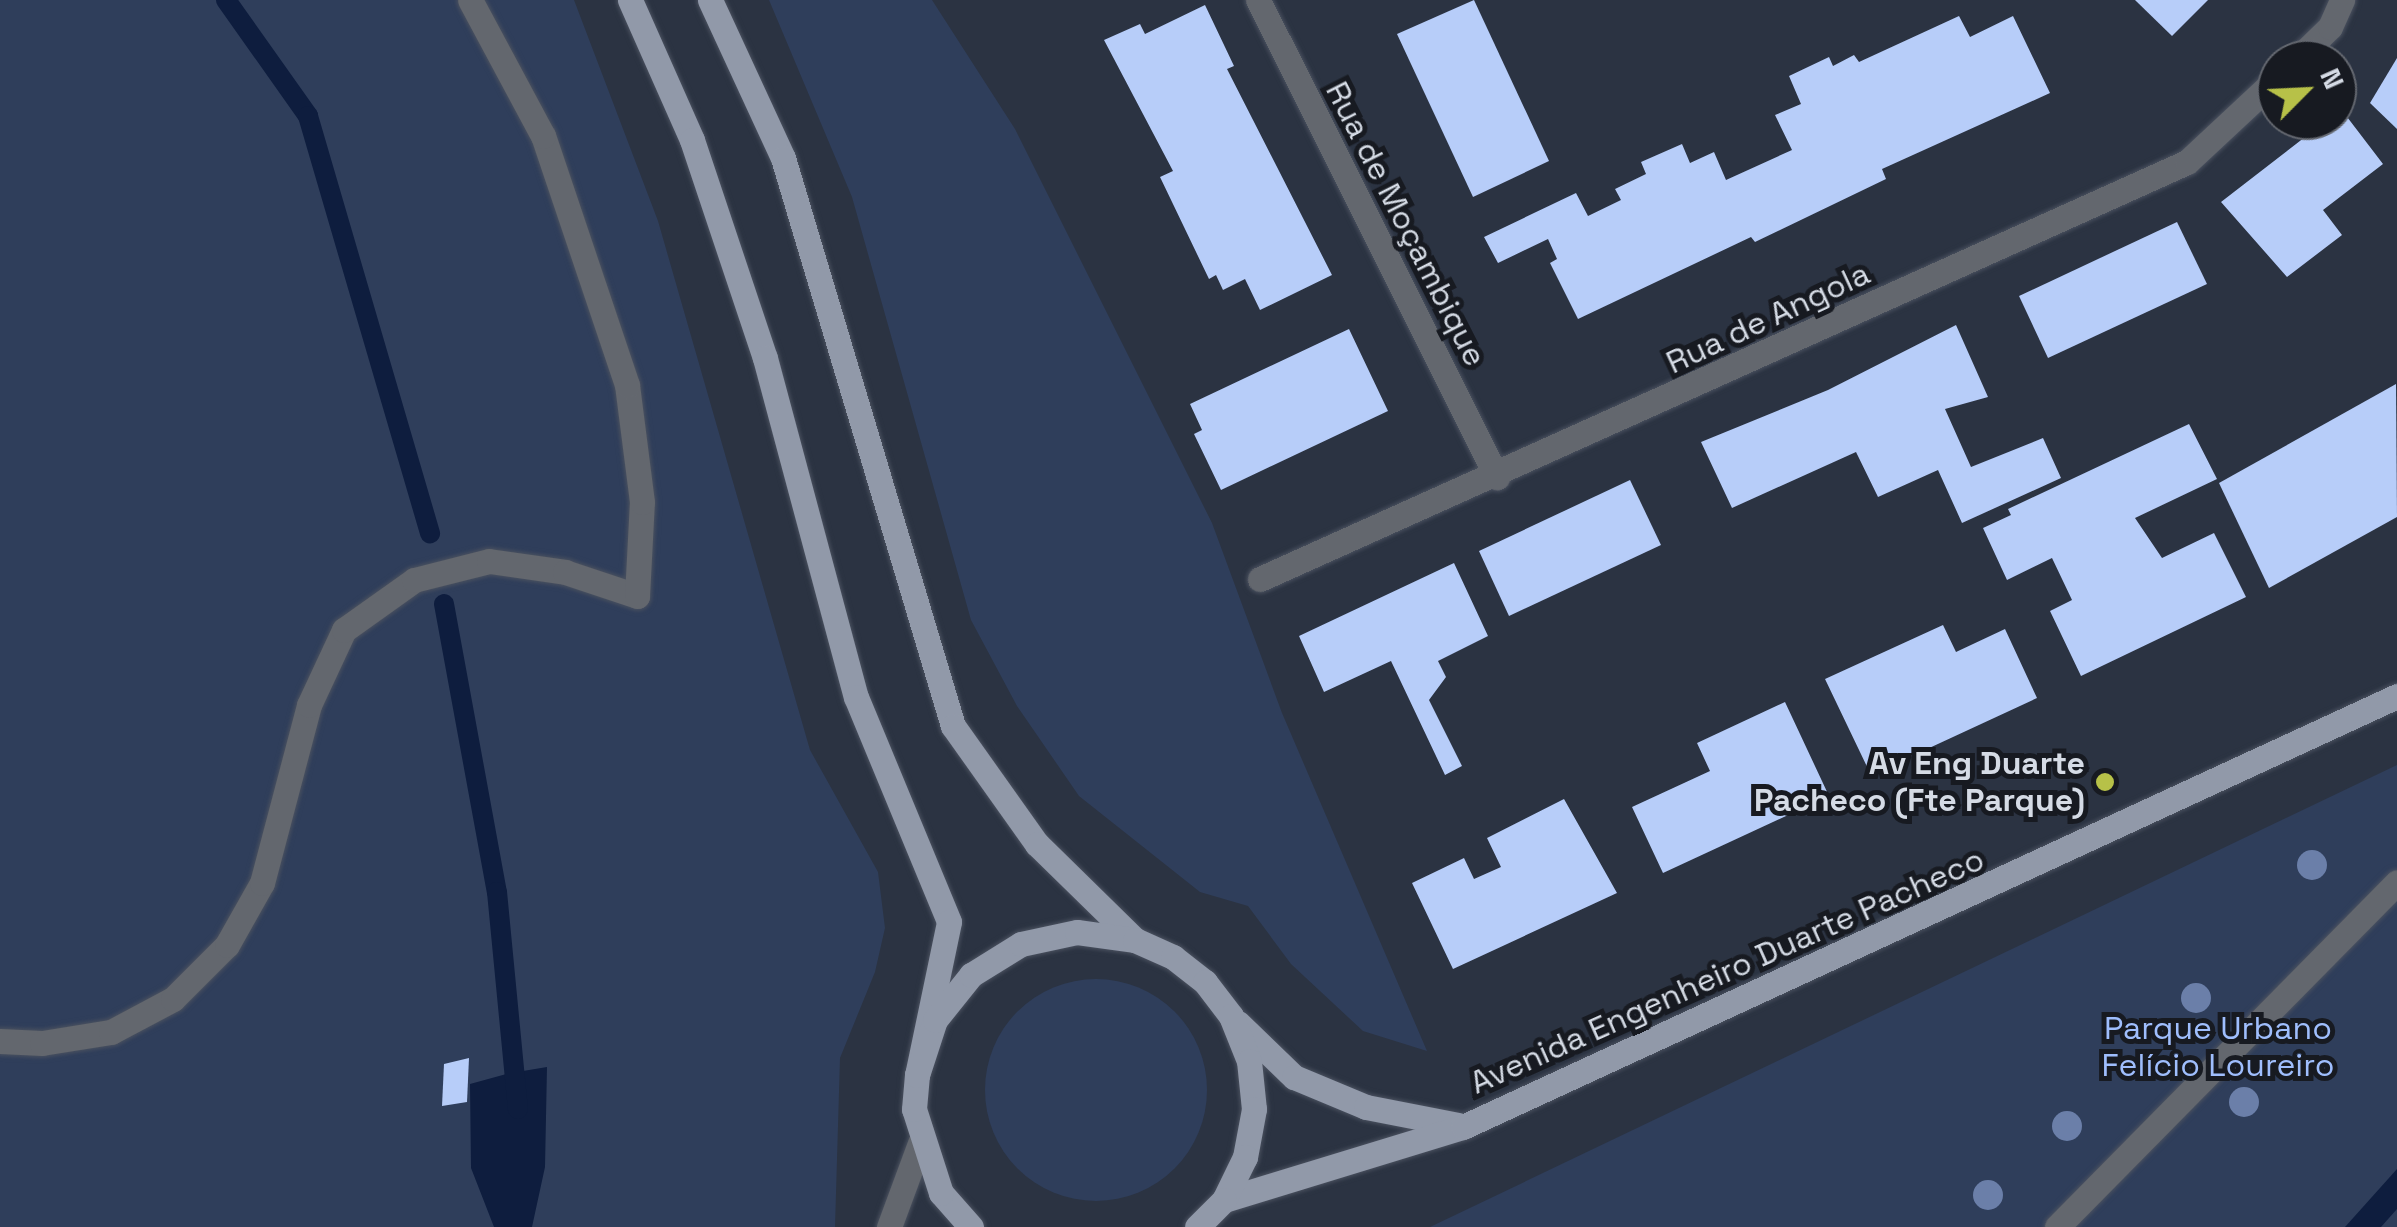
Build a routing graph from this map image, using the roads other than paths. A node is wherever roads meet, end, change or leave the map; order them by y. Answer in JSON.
{"nodes":[{"id":1,"x":470,"y":0,"type":"edge"},
{"id":2,"x":630,"y":0,"type":"edge"},
{"id":3,"x":710,"y":0,"type":"edge"},
{"id":4,"x":1258,"y":0,"type":"edge"},
{"id":5,"x":2342,"y":0,"type":"edge"},
{"id":6,"x":2317,"y":40,"type":"edge"},
{"id":7,"x":2257,"y":97,"type":"edge"},
{"id":8,"x":1497,"y":477,"type":"junction"},
{"id":9,"x":1260,"y":579,"type":"dead end"},
{"id":10,"x":2397,"y":696,"type":"edge"},
{"id":11,"x":2397,"y":882,"type":"edge"},
{"id":12,"x":1135,"y":940,"type":"junction"},
{"id":13,"x":1230,"y":1016,"type":"junction"},
{"id":14,"x":0,"y":1041,"type":"edge"},
{"id":15,"x":917,"y":1075,"type":"junction"},
{"id":16,"x":1464,"y":1126,"type":"junction"},
{"id":17,"x":920,"y":1143,"type":"junction"},
{"id":18,"x":1224,"y":1200,"type":"junction"},
{"id":19,"x":889,"y":1227,"type":"edge"},
{"id":20,"x":971,"y":1227,"type":"edge"},
{"id":21,"x":1197,"y":1227,"type":"edge"},
{"id":22,"x":2057,"y":1227,"type":"edge"}],
"edges":[{"from":1,"to":14,"type":"street"},
{"from":2,"to":15,"type":"main road"},
{"from":3,"to":12,"type":"main road"},
{"from":4,"to":8,"type":"street","name":"Rua de Moçambique"},
{"from":5,"to":6,"type":"street"},
{"from":7,"to":8,"type":"street","name":"Rua de Angola"},
{"from":8,"to":9,"type":"street","name":"Rua de Angola"},
{"from":10,"to":16,"type":"main road","name":"Avenida Engenheiro Duarte Pacheco"},
{"from":11,"to":22,"type":"street"},
{"from":12,"to":13,"type":"main road"},
{"from":12,"to":15,"type":"main road"},
{"from":13,"to":16,"type":"main road","name":"Avenida Engenheiro Duarte Pacheco"},
{"from":13,"to":18,"type":"main road"},
{"from":15,"to":17,"type":"main road"},
{"from":16,"to":18,"type":"main road","name":"Avenida Engenheiro Duarte Pacheco"},
{"from":17,"to":19,"type":"street"},
{"from":17,"to":20,"type":"main road"},
{"from":18,"to":21,"type":"main road"}]}
